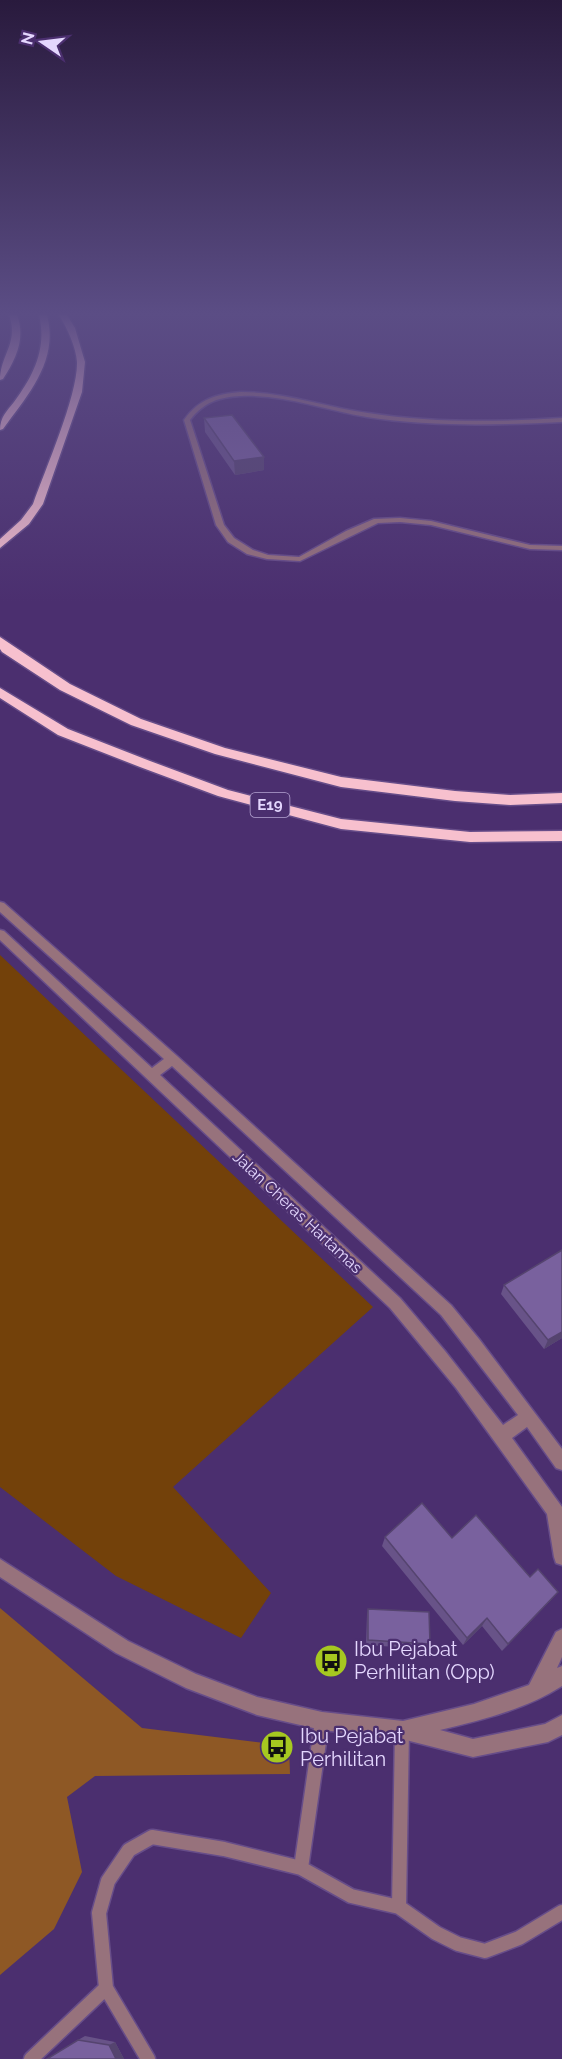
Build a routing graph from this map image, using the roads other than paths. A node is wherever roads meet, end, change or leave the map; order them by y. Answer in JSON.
{"nodes":[{"id":1,"x":10,"y":411,"type":"edge"},
{"id":2,"x":70,"y":411,"type":"edge"},
{"id":3,"x":193,"y":411,"type":"edge"},
{"id":4,"x":348,"y":411,"type":"edge"},
{"id":5,"x":562,"y":420,"type":"edge"},
{"id":6,"x":0,"y":427,"type":"edge"},
{"id":7,"x":0,"y":545,"type":"edge"},
{"id":8,"x":562,"y":548,"type":"edge"},
{"id":9,"x":0,"y":641,"type":"edge"},
{"id":10,"x":0,"y":692,"type":"edge"},
{"id":11,"x":559,"y":796,"type":"edge"},
{"id":12,"x":562,"y":836,"type":"edge"},
{"id":13,"x":0,"y":906,"type":"edge"},
{"id":14,"x":0,"y":934,"type":"edge"},
{"id":15,"x":173,"y":1059,"type":"junction"},
{"id":16,"x":151,"y":1075,"type":"junction"},
{"id":17,"x":528,"y":1417,"type":"junction"},
{"id":18,"x":503,"y":1435,"type":"junction"},
{"id":19,"x":562,"y":1462,"type":"edge"},
{"id":20,"x":558,"y":1516,"type":"edge"},
{"id":21,"x":562,"y":1557,"type":"edge"},
{"id":22,"x":0,"y":1567,"type":"edge"},
{"id":23,"x":562,"y":1638,"type":"edge"},
{"id":24,"x":562,"y":1675,"type":"edge"},
{"id":25,"x":536,"y":1692,"type":"junction"},
{"id":26,"x":322,"y":1721,"type":"junction"},
{"id":27,"x":562,"y":1724,"type":"edge"},
{"id":28,"x":402,"y":1730,"type":"junction"},
{"id":29,"x":300,"y":1868,"type":"junction"},
{"id":30,"x":399,"y":1907,"type":"junction"},
{"id":31,"x":562,"y":1912,"type":"edge"},
{"id":32,"x":106,"y":1988,"type":"junction"},
{"id":33,"x":31,"y":2059,"type":"edge"},
{"id":34,"x":147,"y":2059,"type":"edge"}],
"edges":[{"from":1,"to":6,"type":"highway"},
{"from":2,"to":7,"type":"highway"},
{"from":3,"to":8,"type":"street"},
{"from":4,"to":5,"type":"street"},
{"from":9,"to":11,"type":"highway","number":"E19"},
{"from":10,"to":12,"type":"highway","number":"E19"},
{"from":13,"to":15,"type":"street","name":"Jalan Cheras Hartamas"},
{"from":14,"to":16,"type":"street","name":"Jalan Cheras Hartamas"},
{"from":15,"to":16,"type":"street"},
{"from":15,"to":17,"type":"street","name":"Jalan Cheras Hartamas"},
{"from":16,"to":18,"type":"street","name":"Jalan Cheras Hartamas"},
{"from":17,"to":18,"type":"street"},
{"from":17,"to":19,"type":"street","name":"Jalan Cheras Hartamas"},
{"from":18,"to":20,"type":"street","name":"Jalan Cheras Hartamas"},
{"from":20,"to":21,"type":"street"},
{"from":22,"to":26,"type":"street"},
{"from":23,"to":25,"type":"street"},
{"from":24,"to":25,"type":"street"},
{"from":25,"to":28,"type":"street"},
{"from":26,"to":28,"type":"street"},
{"from":26,"to":29,"type":"lane"},
{"from":27,"to":28,"type":"street"},
{"from":28,"to":30,"type":"lane"},
{"from":29,"to":30,"type":"lane"},
{"from":29,"to":32,"type":"lane"},
{"from":30,"to":31,"type":"lane"},
{"from":32,"to":33,"type":"lane"},
{"from":32,"to":34,"type":"lane"}]}
